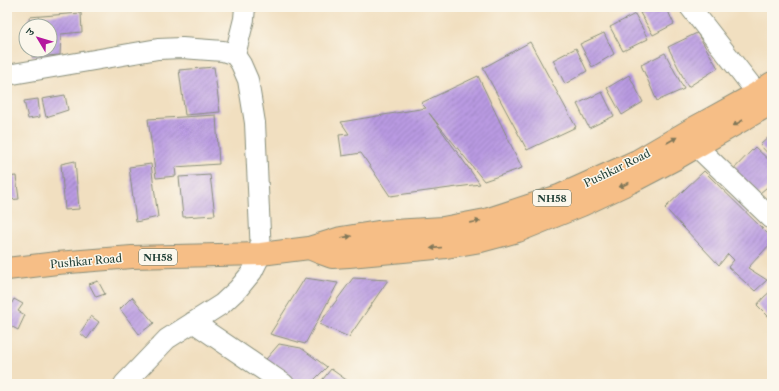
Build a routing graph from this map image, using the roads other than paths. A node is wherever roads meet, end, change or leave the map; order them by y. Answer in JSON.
{"nodes":[{"id":1,"x":245,"y":7,"type":"edge"},
{"id":2,"x":690,"y":7,"type":"edge"},
{"id":3,"x":234,"y":55,"type":"junction"},
{"id":4,"x":7,"y":75,"type":"edge"},
{"id":5,"x":767,"y":93,"type":"edge"},
{"id":6,"x":697,"y":147,"type":"junction"},
{"id":7,"x":772,"y":219,"type":"edge"},
{"id":8,"x":309,"y":248,"type":"junction"},
{"id":9,"x":261,"y":254,"type":"junction"},
{"id":10,"x":7,"y":269,"type":"edge"},
{"id":11,"x":193,"y":322,"type":"junction"},
{"id":12,"x":124,"y":384,"type":"edge"},
{"id":13,"x":284,"y":384,"type":"edge"}],
"edges":[{"from":1,"to":3,"type":"street"},
{"from":2,"to":5,"type":"street"},
{"from":3,"to":4,"type":"street"},
{"from":3,"to":9,"type":"street"},
{"from":5,"to":6,"type":"highway","name":"Pushkar Road","number":"NH58","one_way":true},
{"from":8,"to":5,"type":"highway","name":"Pushkar Road","number":"NH58","one_way":true},
{"from":6,"to":7,"type":"street"},
{"from":6,"to":8,"type":"highway","name":"Pushkar Road","number":"NH58","one_way":true},
{"from":8,"to":9,"type":"highway","name":"Pushkar Road","number":"NH58"},
{"from":9,"to":10,"type":"highway","name":"Pushkar Road","number":"NH58"},
{"from":9,"to":11,"type":"street"},
{"from":11,"to":12,"type":"street"},
{"from":11,"to":13,"type":"street"}]}
